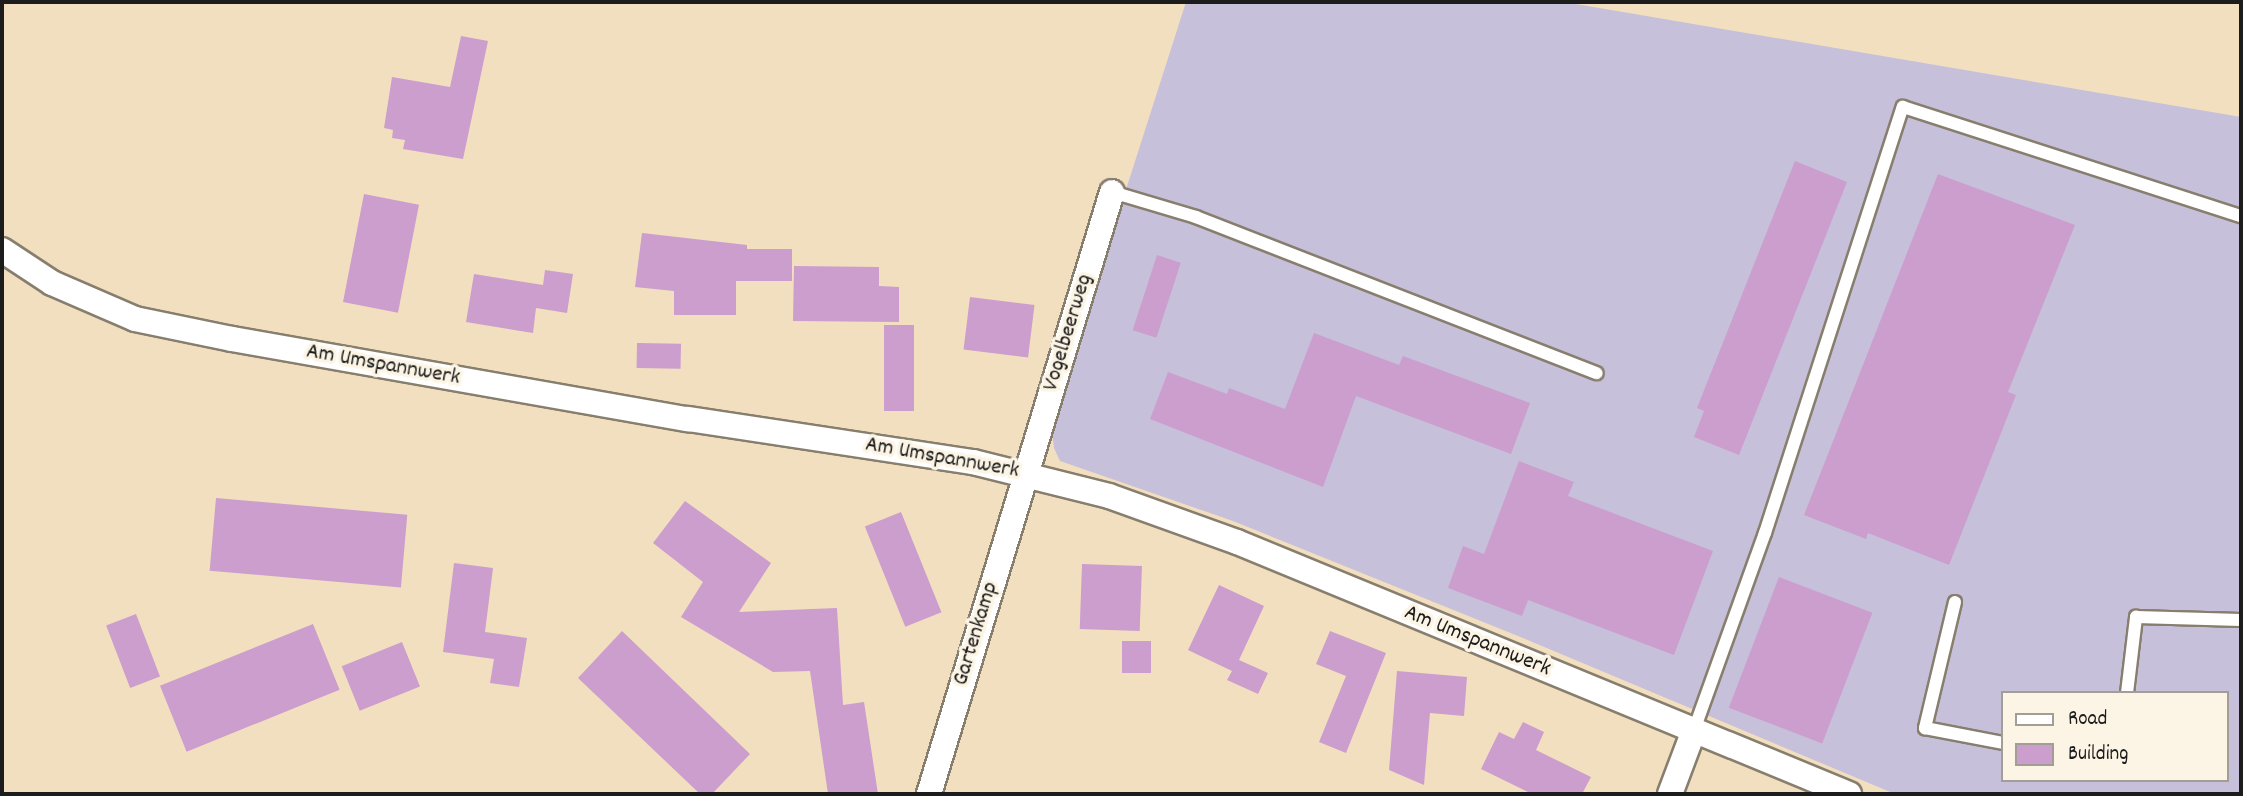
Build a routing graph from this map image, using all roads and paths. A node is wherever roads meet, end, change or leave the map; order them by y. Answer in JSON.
{"nodes":[{"id":1,"x":1112,"y":192,"type":"joint"},
{"id":2,"x":2241,"y":216,"type":"edge"},
{"id":3,"x":2,"y":250,"type":"edge"},
{"id":4,"x":1597,"y":373,"type":"dead end"},
{"id":5,"x":1027,"y":474,"type":"junction"},
{"id":6,"x":1955,"y":603,"type":"dead end"},
{"id":7,"x":2241,"y":620,"type":"edge"},
{"id":8,"x":2127,"y":691,"type":"edge"},
{"id":9,"x":1695,"y":730,"type":"junction"},
{"id":10,"x":2002,"y":743,"type":"edge"},
{"id":11,"x":929,"y":794,"type":"edge"},
{"id":12,"x":1670,"y":794,"type":"edge"},
{"id":13,"x":1849,"y":794,"type":"edge"}],
"edges":[{"from":1,"to":4,"type":"lane"},
{"from":1,"to":5,"type":"street","name":"Vogelbeerweg"},
{"from":2,"to":9,"type":"lane"},
{"from":3,"to":5,"type":"street","name":"Am Umspannwerk"},
{"from":5,"to":9,"type":"street","name":"Am Umspannwerk"},
{"from":5,"to":11,"type":"street","name":"Gartenkamp"},
{"from":6,"to":10,"type":"lane"},
{"from":7,"to":8,"type":"lane"},
{"from":9,"to":12,"type":"street"},
{"from":9,"to":13,"type":"street","name":"Am Umspannwerk"}]}
